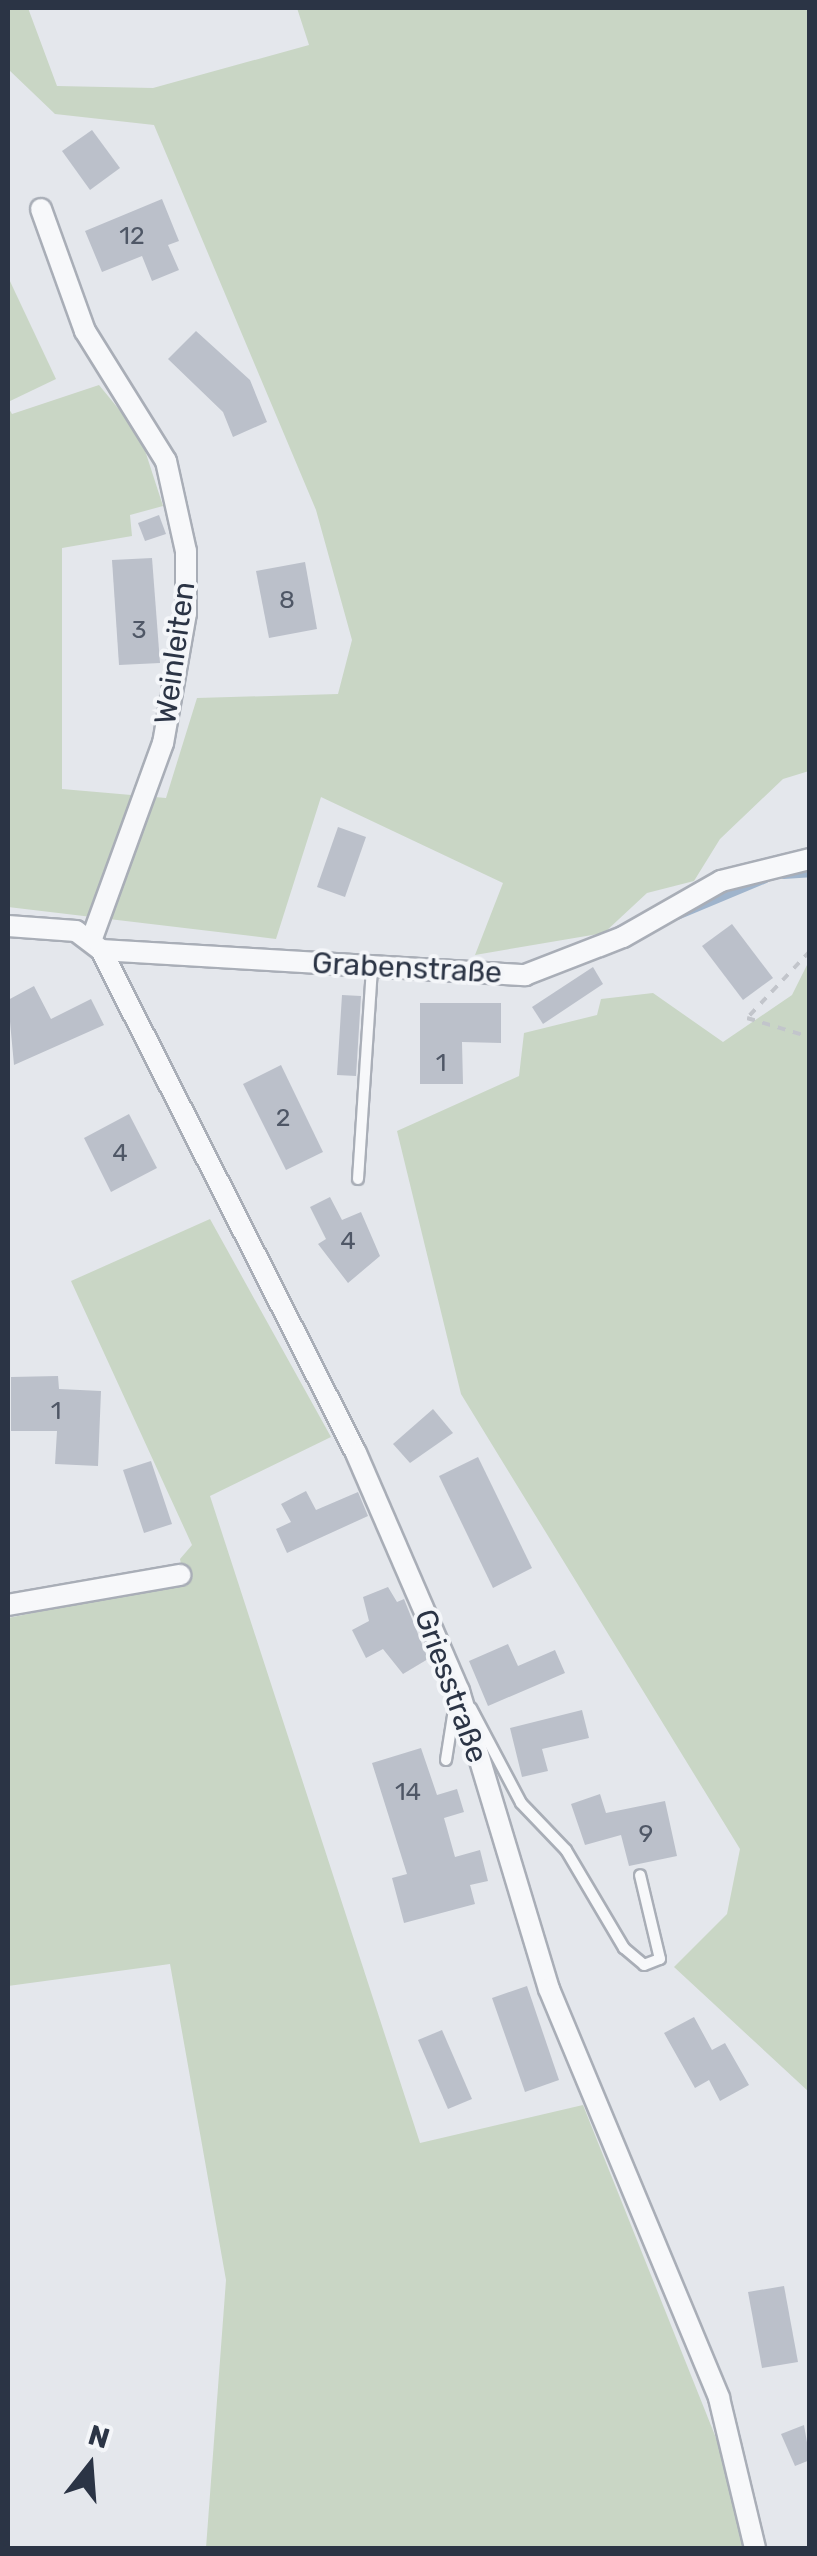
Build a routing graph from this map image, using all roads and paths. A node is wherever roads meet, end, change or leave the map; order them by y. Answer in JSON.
{"nodes":[{"id":1,"x":41,"y":209,"type":"dead end"},
{"id":2,"x":810,"y":860,"type":"edge"},
{"id":3,"x":8,"y":926,"type":"edge"},
{"id":4,"x":96,"y":944,"type":"junction"},
{"id":5,"x":810,"y":951,"type":"edge"},
{"id":6,"x":372,"y":966,"type":"junction"},
{"id":7,"x":810,"y":1037,"type":"edge"},
{"id":8,"x":358,"y":1178,"type":"dead end"},
{"id":9,"x":180,"y":1575,"type":"dead end"},
{"id":10,"x":8,"y":1606,"type":"edge"},
{"id":11,"x":459,"y":1691,"type":"junction"},
{"id":12,"x":446,"y":1760,"type":"dead end"},
{"id":13,"x":640,"y":1875,"type":"dead end"},
{"id":14,"x":754,"y":2548,"type":"edge"}],
"edges":[{"from":1,"to":4,"type":"street","name":"Weinleiten"},
{"from":2,"to":6,"type":"street","name":"Grabenstraße"},
{"from":3,"to":4,"type":"street"},
{"from":4,"to":6,"type":"street","name":"Grabenstraße"},
{"from":4,"to":11,"type":"street","name":"Griesstraße"},
{"from":5,"to":7,"type":"path"},
{"from":6,"to":8,"type":"lane"},
{"from":9,"to":10,"type":"street"},
{"from":11,"to":12,"type":"lane"},
{"from":11,"to":13,"type":"lane"},
{"from":11,"to":14,"type":"street","name":"Griesstraße"}]}
